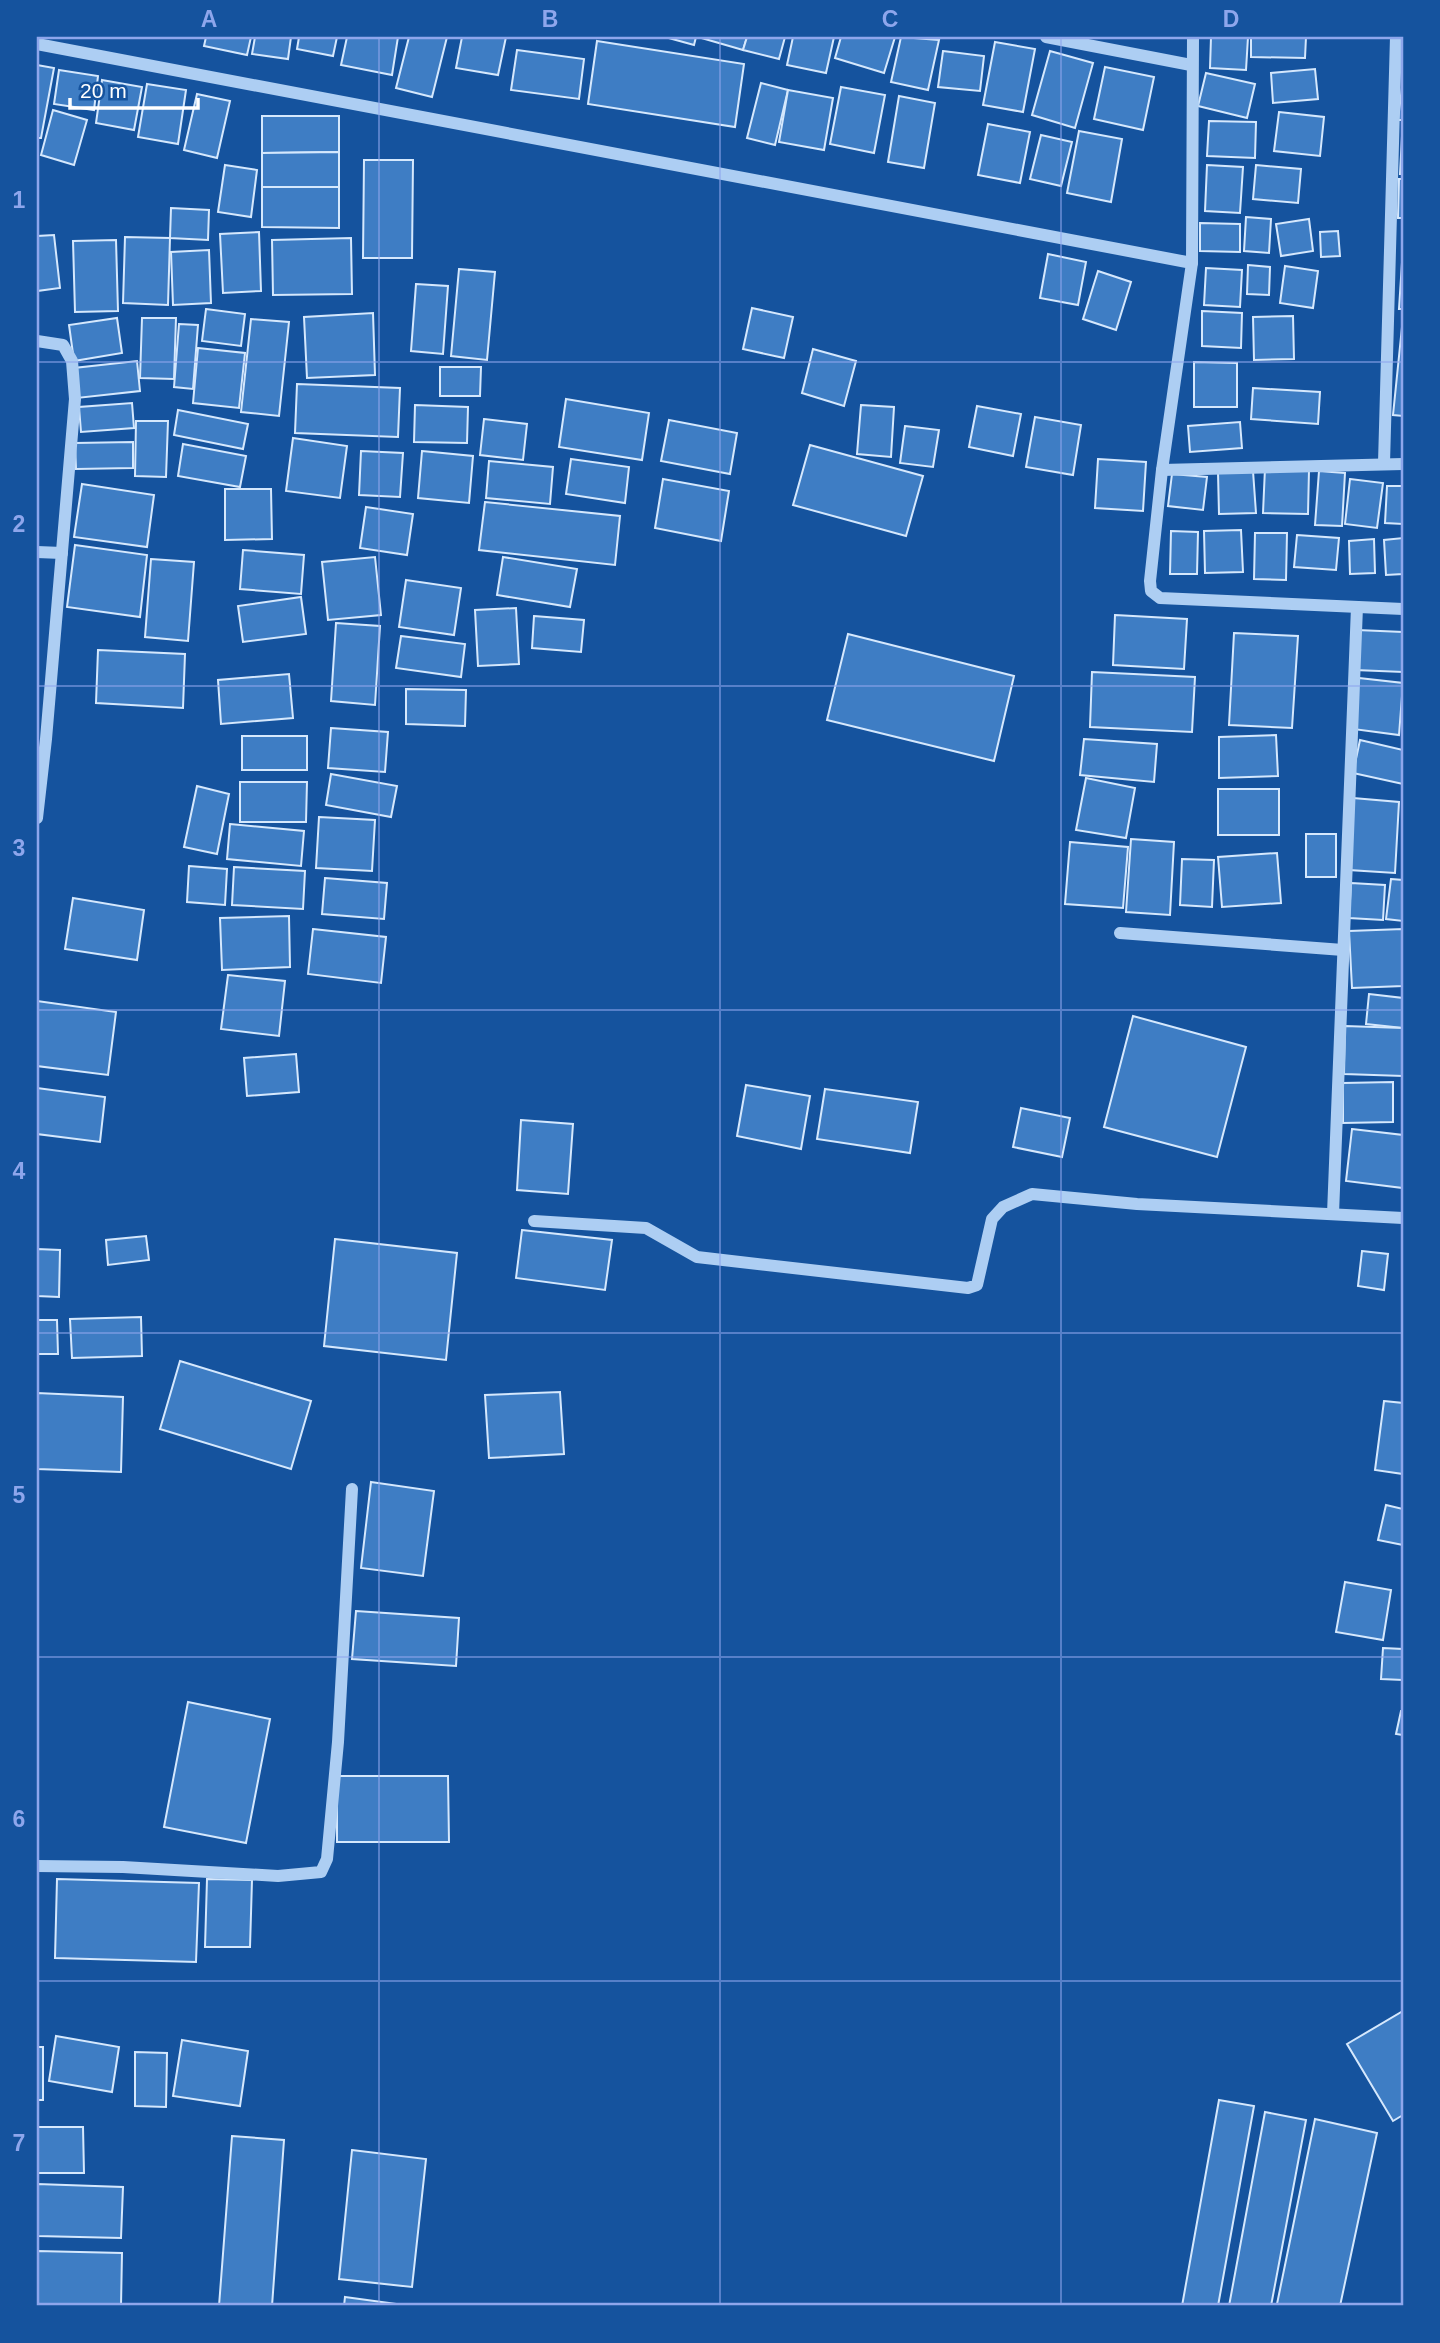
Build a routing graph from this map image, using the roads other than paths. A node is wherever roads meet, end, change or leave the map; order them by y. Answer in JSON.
{"nodes":[{"id":1,"x":1046,"y":37,"type":"edge"},
{"id":2,"x":1193,"y":37,"type":"edge"},
{"id":3,"x":1396,"y":37,"type":"edge"},
{"id":4,"x":37,"y":44,"type":"edge"},
{"id":5,"x":1191,"y":65,"type":"junction"},
{"id":6,"x":1192,"y":263,"type":"junction"},
{"id":7,"x":37,"y":341,"type":"edge"},
{"id":8,"x":1384,"y":463,"type":"junction"},
{"id":9,"x":1403,"y":464,"type":"edge"},
{"id":10,"x":1162,"y":470,"type":"junction"},
{"id":11,"x":37,"y":552,"type":"edge"},
{"id":12,"x":62,"y":553,"type":"junction"},
{"id":13,"x":1357,"y":607,"type":"junction"},
{"id":14,"x":1403,"y":609,"type":"edge"},
{"id":15,"x":37,"y":818,"type":"edge"},
{"id":16,"x":1120,"y":933,"type":"dead end"},
{"id":17,"x":1343,"y":950,"type":"junction"},
{"id":18,"x":1333,"y":1214,"type":"junction"},
{"id":19,"x":1403,"y":1218,"type":"edge"},
{"id":20,"x":534,"y":1221,"type":"dead end"},
{"id":21,"x":352,"y":1489,"type":"dead end"},
{"id":22,"x":37,"y":1866,"type":"edge"}],
"edges":[{"from":1,"to":5,"type":"street"},
{"from":2,"to":5,"type":"street"},
{"from":3,"to":8,"type":"street"},
{"from":4,"to":6,"type":"street"},
{"from":5,"to":6,"type":"street"},
{"from":6,"to":10,"type":"street"},
{"from":7,"to":12,"type":"street"},
{"from":8,"to":9,"type":"street"},
{"from":8,"to":10,"type":"street"},
{"from":10,"to":13,"type":"street"},
{"from":11,"to":12,"type":"street"},
{"from":12,"to":15,"type":"street"},
{"from":13,"to":14,"type":"street"},
{"from":13,"to":17,"type":"street"},
{"from":16,"to":17,"type":"street"},
{"from":17,"to":18,"type":"street"},
{"from":18,"to":19,"type":"street"},
{"from":18,"to":20,"type":"street"},
{"from":21,"to":22,"type":"street"}]}
